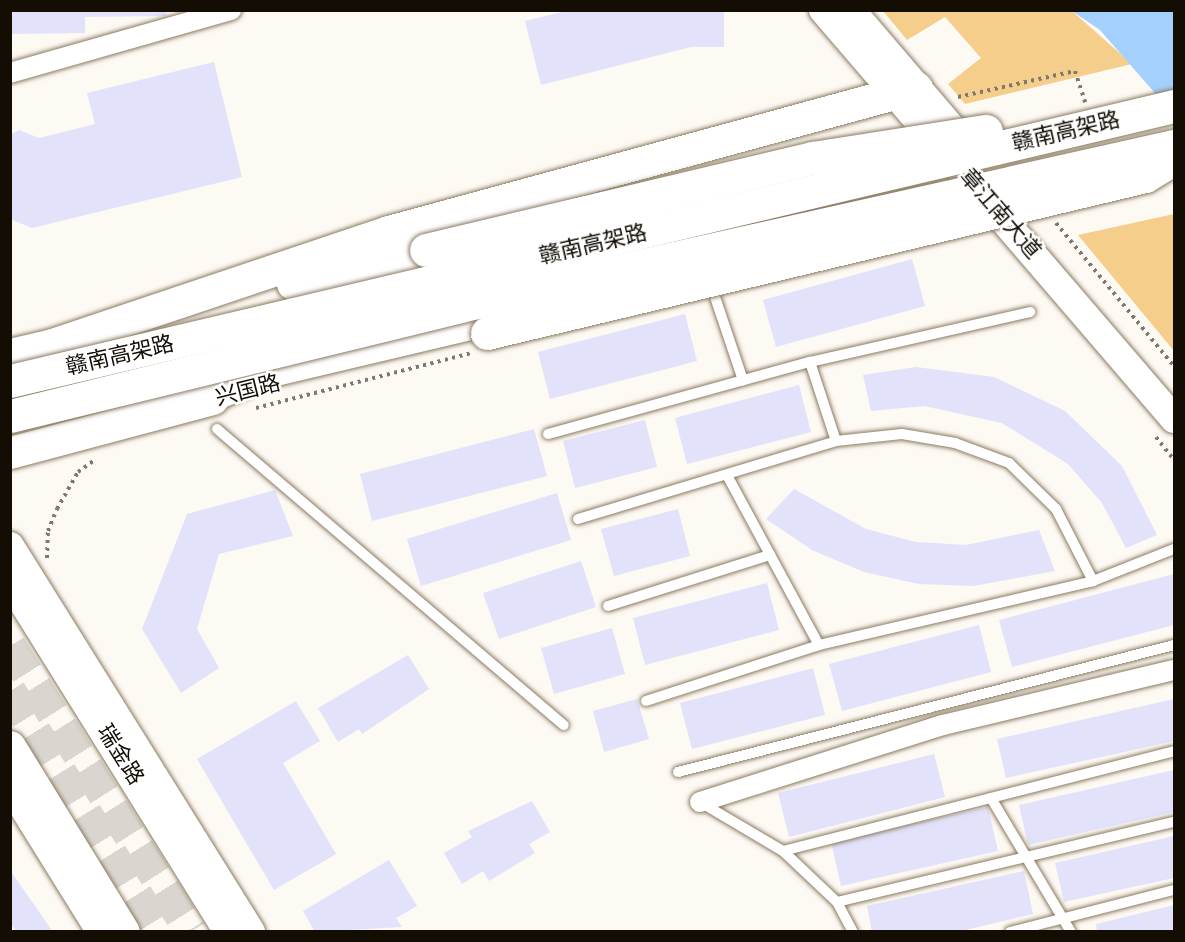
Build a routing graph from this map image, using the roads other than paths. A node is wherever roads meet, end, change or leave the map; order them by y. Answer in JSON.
{"nodes":[{"id":1,"x":231,"y":10,"type":"edge"},
{"id":2,"x":823,"y":10,"type":"edge"},
{"id":3,"x":851,"y":10,"type":"edge"},
{"id":4,"x":10,"y":73,"type":"edge"},
{"id":5,"x":906,"y":91,"type":"junction"},
{"id":6,"x":1174,"y":105,"type":"edge"},
{"id":7,"x":1174,"y":146,"type":"edge"},
{"id":8,"x":1174,"y":158,"type":"edge"},
{"id":9,"x":999,"y":198,"type":"junction"},
{"id":10,"x":426,"y":250,"type":"joint"},
{"id":11,"x":715,"y":297,"type":"dead end"},
{"id":12,"x":1030,"y":312,"type":"dead end"},
{"id":13,"x":486,"y":341,"type":"joint"},
{"id":14,"x":50,"y":346,"type":"junction"},
{"id":15,"x":10,"y":355,"type":"edge"},
{"id":16,"x":810,"y":362,"type":"junction"},
{"id":17,"x":743,"y":380,"type":"junction"},
{"id":18,"x":10,"y":381,"type":"edge"},
{"id":19,"x":1174,"y":390,"type":"edge"},
{"id":20,"x":193,"y":404,"type":"junction"},
{"id":21,"x":10,"y":416,"type":"edge"},
{"id":22,"x":1163,"y":426,"type":"edge"},
{"id":23,"x":217,"y":429,"type":"dead end"},
{"id":24,"x":548,"y":434,"type":"dead end"},
{"id":25,"x":836,"y":441,"type":"junction"},
{"id":26,"x":10,"y":453,"type":"edge"},
{"id":27,"x":728,"y":477,"type":"junction"},
{"id":28,"x":578,"y":519,"type":"dead end"},
{"id":29,"x":10,"y":546,"type":"edge"},
{"id":30,"x":1174,"y":549,"type":"edge"},
{"id":31,"x":770,"y":555,"type":"junction"},
{"id":32,"x":10,"y":578,"type":"edge"},
{"id":33,"x":1093,"y":581,"type":"junction"},
{"id":34,"x":608,"y":606,"type":"dead end"},
{"id":35,"x":819,"y":645,"type":"junction"},
{"id":36,"x":1174,"y":645,"type":"edge"},
{"id":37,"x":1174,"y":670,"type":"edge"},
{"id":38,"x":646,"y":701,"type":"dead end"},
{"id":39,"x":564,"y":725,"type":"dead end"},
{"id":40,"x":10,"y":747,"type":"edge"},
{"id":41,"x":1174,"y":751,"type":"edge"},
{"id":42,"x":678,"y":772,"type":"dead end"},
{"id":43,"x":10,"y":786,"type":"edge"},
{"id":44,"x":991,"y":798,"type":"junction"},
{"id":45,"x":700,"y":802,"type":"joint"},
{"id":46,"x":1174,"y":822,"type":"edge"},
{"id":47,"x":783,"y":851,"type":"junction"},
{"id":48,"x":1026,"y":858,"type":"junction"},
{"id":49,"x":1174,"y":890,"type":"edge"},
{"id":50,"x":837,"y":902,"type":"junction"},
{"id":51,"x":1063,"y":918,"type":"junction"},
{"id":52,"x":101,"y":932,"type":"edge"},
{"id":53,"x":124,"y":932,"type":"edge"},
{"id":54,"x":230,"y":932,"type":"edge"},
{"id":55,"x":251,"y":932,"type":"edge"},
{"id":56,"x":853,"y":932,"type":"edge"},
{"id":57,"x":1010,"y":932,"type":"edge"},
{"id":58,"x":1071,"y":932,"type":"edge"}],
"edges":[{"from":1,"to":4,"type":"street"},
{"from":2,"to":5,"type":"main road","name":"章江南大道"},
{"from":3,"to":5,"type":"main road","name":"章江南大道"},
{"from":5,"to":9,"type":"main road","name":"章江南大道"},
{"from":5,"to":14,"type":"main road"},
{"from":6,"to":10,"type":"highway","bridge":true},
{"from":6,"to":18,"type":"highway","name":"赣南高架路","bridge":true},
{"from":7,"to":21,"type":"highway","name":"赣南高架路","bridge":true},
{"from":8,"to":13,"type":"highway","bridge":true},
{"from":9,"to":19,"type":"main road","name":"章江南大道"},
{"from":9,"to":20,"type":"main road"},
{"from":9,"to":22,"type":"main road","name":"章江南大道"},
{"from":10,"to":14,"type":"main road"},
{"from":11,"to":17,"type":"lane"},
{"from":12,"to":16,"type":"lane"},
{"from":13,"to":20,"type":"main road","name":"兴国路"},
{"from":14,"to":15,"type":"main road"},
{"from":16,"to":17,"type":"lane"},
{"from":16,"to":25,"type":"lane"},
{"from":17,"to":24,"type":"lane"},
{"from":20,"to":26,"type":"main road","name":"兴国路"},
{"from":23,"to":39,"type":"lane"},
{"from":25,"to":27,"type":"lane"},
{"from":25,"to":33,"type":"lane"},
{"from":27,"to":28,"type":"lane"},
{"from":27,"to":31,"type":"lane"},
{"from":29,"to":55,"type":"main road"},
{"from":30,"to":33,"type":"lane"},
{"from":31,"to":34,"type":"lane"},
{"from":31,"to":35,"type":"lane"},
{"from":32,"to":54,"type":"main road","name":"瑞金路"},
{"from":33,"to":35,"type":"lane"},
{"from":35,"to":38,"type":"lane"},
{"from":36,"to":42,"type":"lane"},
{"from":37,"to":45,"type":"street"},
{"from":40,"to":53,"type":"main road"},
{"from":41,"to":44,"type":"lane"},
{"from":43,"to":52,"type":"main road"},
{"from":44,"to":47,"type":"lane"},
{"from":44,"to":48,"type":"lane"},
{"from":45,"to":47,"type":"lane"},
{"from":46,"to":48,"type":"lane"},
{"from":47,"to":50,"type":"lane"},
{"from":48,"to":50,"type":"lane"},
{"from":48,"to":51,"type":"lane"},
{"from":49,"to":51,"type":"lane"},
{"from":50,"to":56,"type":"lane"},
{"from":51,"to":57,"type":"lane"},
{"from":51,"to":58,"type":"lane"}]}
